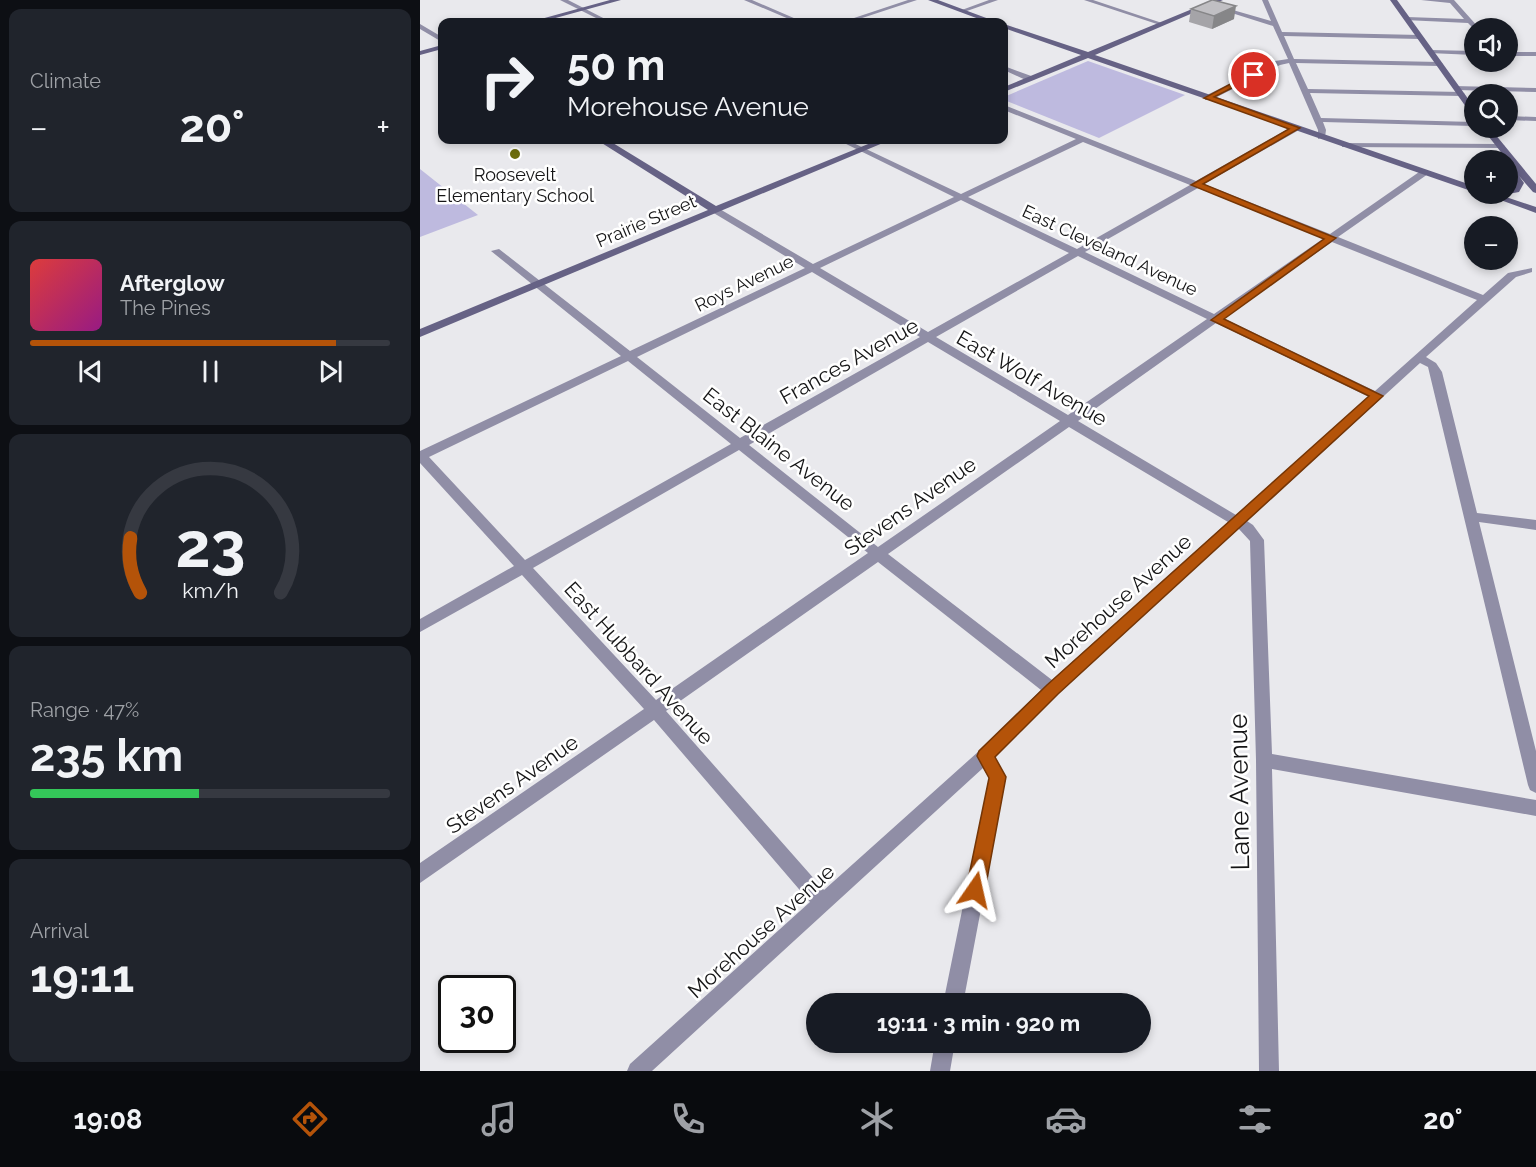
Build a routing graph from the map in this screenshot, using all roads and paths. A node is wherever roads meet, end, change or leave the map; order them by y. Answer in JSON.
{"nodes":[{"id":1,"x":563,"y":0,"type":"edge"},
{"id":2,"x":618,"y":0,"type":"edge"},
{"id":3,"x":747,"y":0,"type":"edge"},
{"id":4,"x":914,"y":0,"type":"edge"},
{"id":5,"x":931,"y":0,"type":"edge"},
{"id":6,"x":995,"y":0,"type":"edge"},
{"id":7,"x":1087,"y":0,"type":"edge"},
{"id":8,"x":1220,"y":0,"type":"edge"},
{"id":9,"x":1265,"y":0,"type":"edge"},
{"id":10,"x":1393,"y":0,"type":"edge"},
{"id":11,"x":1424,"y":0,"type":"edge"},
{"id":12,"x":1451,"y":0,"type":"edge"},
{"id":13,"x":1208,"y":5,"type":"junction"},
{"id":14,"x":582,"y":10,"type":"junction"},
{"id":15,"x":962,"y":11,"type":"junction"},
{"id":16,"x":550,"y":18,"type":"edge"},
{"id":17,"x":599,"y":18,"type":"edge"},
{"id":18,"x":790,"y":18,"type":"edge"},
{"id":19,"x":858,"y":18,"type":"edge"},
{"id":20,"x":982,"y":18,"type":"edge"},
{"id":21,"x":1466,"y":18,"type":"edge"},
{"id":22,"x":1407,"y":19,"type":"junction"},
{"id":23,"x":1464,"y":21,"type":"edge"},
{"id":24,"x":1162,"y":24,"type":"junction"},
{"id":25,"x":1276,"y":25,"type":"junction"},
{"id":26,"x":420,"y":26,"type":"edge"},
{"id":27,"x":1008,"y":27,"type":"edge"},
{"id":28,"x":1281,"y":34,"type":"junction"},
{"id":29,"x":438,"y":37,"type":"edge"},
{"id":30,"x":1420,"y":37,"type":"junction"},
{"id":31,"x":438,"y":48,"type":"edge"},
{"id":32,"x":1431,"y":52,"type":"junction"},
{"id":33,"x":420,"y":53,"type":"edge"},
{"id":34,"x":1464,"y":53,"type":"edge"},
{"id":35,"x":1518,"y":54,"type":"edge"},
{"id":36,"x":1536,"y":54,"type":"edge"},
{"id":37,"x":1087,"y":56,"type":"junction"},
{"id":38,"x":1291,"y":61,"type":"junction"},
{"id":39,"x":1440,"y":64,"type":"junction"},
{"id":40,"x":1008,"y":70,"type":"edge"},
{"id":41,"x":1031,"y":79,"type":"junction"},
{"id":42,"x":1008,"y":88,"type":"edge"},
{"id":43,"x":1536,"y":90,"type":"edge"},
{"id":44,"x":1304,"y":91,"type":"junction"},
{"id":45,"x":1459,"y":91,"type":"junction"},
{"id":46,"x":1208,"y":98,"type":"junction"},
{"id":47,"x":1464,"y":98,"type":"edge"},
{"id":48,"x":1008,"y":109,"type":"edge"},
{"id":49,"x":1518,"y":118,"type":"edge"},
{"id":50,"x":1536,"y":119,"type":"edge"},
{"id":51,"x":1318,"y":120,"type":"junction"},
{"id":52,"x":1464,"y":124,"type":"edge"},
{"id":53,"x":1296,"y":128,"type":"junction"},
{"id":54,"x":1321,"y":136,"type":"junction"},
{"id":55,"x":1494,"y":138,"type":"edge"},
{"id":56,"x":1082,"y":139,"type":"junction"},
{"id":57,"x":608,"y":144,"type":"edge"},
{"id":58,"x":850,"y":144,"type":"edge"},
{"id":59,"x":874,"y":144,"type":"edge"},
{"id":60,"x":1345,"y":145,"type":"junction"},
{"id":61,"x":1501,"y":146,"type":"junction"},
{"id":62,"x":861,"y":149,"type":"junction"},
{"id":63,"x":1504,"y":150,"type":"edge"},
{"id":64,"x":1518,"y":168,"type":"edge"},
{"id":65,"x":1425,"y":172,"type":"junction"},
{"id":66,"x":1196,"y":185,"type":"junction"},
{"id":67,"x":1464,"y":186,"type":"edge"},
{"id":68,"x":1536,"y":190,"type":"edge"},
{"id":69,"x":961,"y":198,"type":"junction"},
{"id":70,"x":1518,"y":204,"type":"edge"},
{"id":71,"x":715,"y":210,"type":"junction"},
{"id":72,"x":1536,"y":210,"type":"edge"},
{"id":73,"x":1331,"y":238,"type":"junction"},
{"id":74,"x":496,"y":251,"type":"dead end"},
{"id":75,"x":1076,"y":252,"type":"junction"},
{"id":76,"x":811,"y":269,"type":"junction"},
{"id":77,"x":1528,"y":270,"type":"dead end"},
{"id":78,"x":536,"y":285,"type":"junction"},
{"id":79,"x":1484,"y":299,"type":"junction"},
{"id":80,"x":1216,"y":320,"type":"junction"},
{"id":81,"x":420,"y":333,"type":"edge"},
{"id":82,"x":927,"y":339,"type":"junction"},
{"id":83,"x":629,"y":356,"type":"junction"},
{"id":84,"x":1419,"y":358,"type":"junction"},
{"id":85,"x":1377,"y":396,"type":"junction"},
{"id":86,"x":1068,"y":422,"type":"junction"},
{"id":87,"x":741,"y":444,"type":"junction"},
{"id":88,"x":420,"y":455,"type":"edge"},
{"id":89,"x":1473,"y":517,"type":"junction"},
{"id":90,"x":1238,"y":522,"type":"junction"},
{"id":91,"x":1536,"y":525,"type":"edge"},
{"id":92,"x":879,"y":553,"type":"junction"},
{"id":93,"x":523,"y":567,"type":"junction"},
{"id":94,"x":420,"y":626,"type":"edge"},
{"id":95,"x":1052,"y":689,"type":"junction"},
{"id":96,"x":654,"y":709,"type":"junction"},
{"id":97,"x":985,"y":756,"type":"junction"},
{"id":98,"x":1264,"y":760,"type":"junction"},
{"id":99,"x":1536,"y":785,"type":"edge"},
{"id":100,"x":1536,"y":808,"type":"edge"},
{"id":101,"x":420,"y":874,"type":"edge"},
{"id":102,"x":823,"y":903,"type":"junction"},
{"id":103,"x":955,"y":993,"type":"edge"},
{"id":104,"x":943,"y":1053,"type":"edge"},
{"id":105,"x":638,"y":1071,"type":"edge"},
{"id":106,"x":940,"y":1071,"type":"edge"},
{"id":107,"x":1269,"y":1071,"type":"edge"}],
"edges":[{"from":1,"to":14,"type":"street"},
{"from":2,"to":14,"type":"main road"},
{"from":3,"to":18,"type":"street"},
{"from":4,"to":19,"type":"street"},
{"from":5,"to":15,"type":"main road"},
{"from":6,"to":15,"type":"street"},
{"from":7,"to":24,"type":"street"},
{"from":8,"to":13,"type":"main road"},
{"from":9,"to":25,"type":"street"},
{"from":10,"to":22,"type":"main road"},
{"from":11,"to":12,"type":"street"},
{"from":12,"to":21,"type":"street"},
{"from":13,"to":24,"type":"main road"},
{"from":13,"to":25,"type":"street"},
{"from":14,"to":16,"type":"main road"},
{"from":14,"to":17,"type":"street"},
{"from":15,"to":20,"type":"main road"},
{"from":22,"to":23,"type":"street"},
{"from":22,"to":30,"type":"main road"},
{"from":24,"to":37,"type":"main road"},
{"from":25,"to":28,"type":"street"},
{"from":26,"to":29,"type":"street"},
{"from":27,"to":37,"type":"main road"},
{"from":28,"to":30,"type":"street"},
{"from":28,"to":38,"type":"street"},
{"from":30,"to":32,"type":"main road"},
{"from":31,"to":33,"type":"main road"},
{"from":32,"to":34,"type":"street"},
{"from":32,"to":39,"type":"main road"},
{"from":35,"to":36,"type":"street"},
{"from":37,"to":41,"type":"main road"},
{"from":37,"to":46,"type":"main road"},
{"from":38,"to":39,"type":"street"},
{"from":38,"to":44,"type":"street"},
{"from":38,"to":46,"type":"street"},
{"from":39,"to":45,"type":"main road"},
{"from":40,"to":41,"type":"street"},
{"from":41,"to":42,"type":"main road"},
{"from":43,"to":45,"type":"street"},
{"from":44,"to":45,"type":"street"},
{"from":44,"to":51,"type":"street"},
{"from":45,"to":47,"type":"main road"},
{"from":46,"to":53,"type":"main road"},
{"from":48,"to":56,"type":"street"},
{"from":49,"to":50,"type":"street"},
{"from":51,"to":52,"type":"street"},
{"from":51,"to":54,"type":"street"},
{"from":53,"to":54,"type":"main road"},
{"from":53,"to":66,"type":"street","name":"Frances Avenue"},
{"from":54,"to":60,"type":"main road"},
{"from":55,"to":61,"type":"main road"},
{"from":56,"to":66,"type":"street"},
{"from":56,"to":69,"type":"street","name":"Roys Avenue"},
{"from":57,"to":71,"type":"main road"},
{"from":58,"to":62,"type":"street","name":"East Cleveland Avenue"},
{"from":59,"to":62,"type":"main road","name":"Prairie Street"},
{"from":60,"to":61,"type":"street"},
{"from":60,"to":65,"type":"main road"},
{"from":61,"to":63,"type":"main road"},
{"from":62,"to":69,"type":"street","name":"East Cleveland Avenue"},
{"from":62,"to":71,"type":"main road","name":"Prairie Street"},
{"from":64,"to":68,"type":"main road"},
{"from":65,"to":67,"type":"main road"},
{"from":65,"to":73,"type":"street","name":"Stevens Avenue"},
{"from":66,"to":73,"type":"street"},
{"from":66,"to":75,"type":"street","name":"Frances Avenue"},
{"from":69,"to":75,"type":"street","name":"East Cleveland Avenue"},
{"from":69,"to":76,"type":"street","name":"Roys Avenue"},
{"from":70,"to":72,"type":"main road"},
{"from":71,"to":76,"type":"street","name":"East Wolf Avenue"},
{"from":71,"to":78,"type":"main road","name":"Prairie Street"},
{"from":73,"to":79,"type":"street"},
{"from":73,"to":80,"type":"street","name":"Stevens Avenue"},
{"from":74,"to":78,"type":"street","name":"East Blaine Avenue"},
{"from":75,"to":80,"type":"street","name":"East Cleveland Avenue"},
{"from":75,"to":82,"type":"street","name":"Frances Avenue"},
{"from":76,"to":82,"type":"street","name":"East Wolf Avenue"},
{"from":76,"to":83,"type":"street","name":"Roys Avenue"},
{"from":77,"to":79,"type":"street","name":"Morehouse Avenue"},
{"from":78,"to":81,"type":"main road","name":"Prairie Street"},
{"from":78,"to":83,"type":"street","name":"East Blaine Avenue"},
{"from":79,"to":84,"type":"street","name":"Morehouse Avenue"},
{"from":80,"to":85,"type":"street","name":"East Cleveland Avenue"},
{"from":80,"to":86,"type":"street","name":"Stevens Avenue"},
{"from":82,"to":86,"type":"street","name":"East Wolf Avenue"},
{"from":82,"to":87,"type":"street","name":"Frances Avenue"},
{"from":83,"to":87,"type":"street","name":"East Blaine Avenue"},
{"from":83,"to":88,"type":"street","name":"Roys Avenue"},
{"from":84,"to":85,"type":"street","name":"Morehouse Avenue"},
{"from":84,"to":89,"type":"street"},
{"from":85,"to":90,"type":"street","name":"Morehouse Avenue"},
{"from":86,"to":90,"type":"street","name":"East Wolf Avenue"},
{"from":86,"to":92,"type":"street","name":"Stevens Avenue"},
{"from":87,"to":92,"type":"street","name":"East Blaine Avenue"},
{"from":87,"to":93,"type":"street","name":"Frances Avenue"},
{"from":88,"to":93,"type":"street","name":"East Hubbard Avenue"},
{"from":89,"to":91,"type":"street"},
{"from":89,"to":99,"type":"street"},
{"from":90,"to":95,"type":"street","name":"Morehouse Avenue"},
{"from":90,"to":98,"type":"street","name":"Lane Avenue"},
{"from":92,"to":95,"type":"street","name":"East Blaine Avenue"},
{"from":92,"to":96,"type":"street","name":"Stevens Avenue"},
{"from":93,"to":94,"type":"street","name":"Frances Avenue"},
{"from":93,"to":96,"type":"street","name":"East Hubbard Avenue"},
{"from":95,"to":97,"type":"street","name":"Morehouse Avenue"},
{"from":96,"to":101,"type":"street","name":"Stevens Avenue"},
{"from":96,"to":102,"type":"street","name":"East Hubbard Avenue"},
{"from":97,"to":102,"type":"street","name":"Morehouse Avenue"},
{"from":97,"to":103,"type":"street"},
{"from":98,"to":100,"type":"street"},
{"from":98,"to":107,"type":"street","name":"Lane Avenue"},
{"from":102,"to":105,"type":"street","name":"Morehouse Avenue"},
{"from":104,"to":106,"type":"street"}]}
